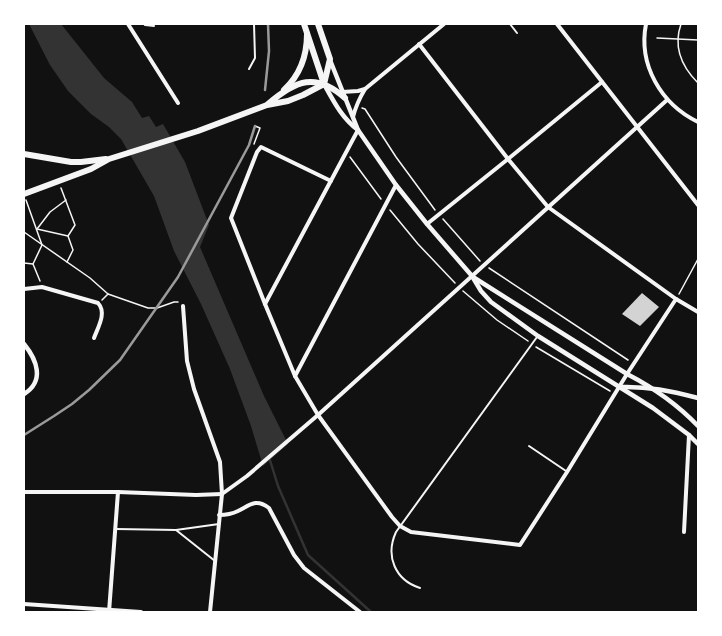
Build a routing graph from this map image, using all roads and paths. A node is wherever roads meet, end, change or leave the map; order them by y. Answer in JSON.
{"nodes":[{"id":1,"x":128,"y":24,"type":"edge"},
{"id":2,"x":144,"y":24,"type":"edge"},
{"id":3,"x":153,"y":24,"type":"edge"},
{"id":4,"x":254,"y":24,"type":"edge"},
{"id":5,"x":304,"y":24,"type":"edge"},
{"id":6,"x":318,"y":24,"type":"edge"},
{"id":7,"x":444,"y":24,"type":"edge"},
{"id":8,"x":510,"y":24,"type":"edge"},
{"id":9,"x":557,"y":24,"type":"edge"},
{"id":10,"x":646,"y":24,"type":"edge"},
{"id":11,"x":681,"y":24,"type":"edge"},
{"id":12,"x":517,"y":33,"type":"dead end"},
{"id":13,"x":307,"y":34,"type":"junction"},
{"id":14,"x":657,"y":38,"type":"dead end"},
{"id":15,"x":678,"y":39,"type":"junction"},
{"id":16,"x":698,"y":40,"type":"edge"},
{"id":17,"x":419,"y":44,"type":"junction"},
{"id":18,"x":330,"y":59,"type":"junction"},
{"id":19,"x":249,"y":69,"type":"dead end"},
{"id":20,"x":602,"y":82,"type":"junction"},
{"id":21,"x":698,"y":83,"type":"edge"},
{"id":22,"x":324,"y":84,"type":"junction"},
{"id":23,"x":365,"y":89,"type":"junction"},
{"id":24,"x":281,"y":93,"type":"junction"},
{"id":25,"x":344,"y":95,"type":"junction"},
{"id":26,"x":667,"y":100,"type":"junction"},
{"id":27,"x":178,"y":103,"type":"dead end"},
{"id":28,"x":267,"y":105,"type":"junction"},
{"id":29,"x":356,"y":106,"type":"junction"},
{"id":30,"x":354,"y":117,"type":"junction"},
{"id":31,"x":698,"y":122,"type":"edge"},
{"id":32,"x":255,"y":126,"type":"dead end"},
{"id":33,"x":637,"y":127,"type":"junction"},
{"id":34,"x":358,"y":130,"type":"junction"},
{"id":35,"x":257,"y":152,"type":"junction"},
{"id":36,"x":24,"y":154,"type":"edge"},
{"id":37,"x":109,"y":159,"type":"junction"},
{"id":38,"x":508,"y":159,"type":"junction"},
{"id":39,"x":59,"y":181,"type":"junction"},
{"id":40,"x":331,"y":181,"type":"junction"},
{"id":41,"x":396,"y":185,"type":"junction"},
{"id":42,"x":24,"y":194,"type":"edge"},
{"id":43,"x":66,"y":200,"type":"junction"},
{"id":44,"x":698,"y":205,"type":"edge"},
{"id":45,"x":548,"y":207,"type":"junction"},
{"id":46,"x":439,"y":215,"type":"junction"},
{"id":47,"x":427,"y":224,"type":"junction"},
{"id":48,"x":36,"y":229,"type":"junction"},
{"id":49,"x":24,"y":232,"type":"edge"},
{"id":50,"x":68,"y":236,"type":"junction"},
{"id":51,"x":42,"y":245,"type":"junction"},
{"id":52,"x":698,"y":259,"type":"edge"},
{"id":53,"x":67,"y":262,"type":"junction"},
{"id":54,"x":24,"y":263,"type":"edge"},
{"id":55,"x":33,"y":264,"type":"junction"},
{"id":56,"x":484,"y":265,"type":"junction"},
{"id":57,"x":472,"y":276,"type":"junction"},
{"id":58,"x":42,"y":287,"type":"junction"},
{"id":59,"x":24,"y":289,"type":"edge"},
{"id":60,"x":676,"y":299,"type":"junction"},
{"id":61,"x":265,"y":304,"type":"junction"},
{"id":62,"x":183,"y":306,"type":"joint"},
{"id":63,"x":698,"y":312,"type":"edge"},
{"id":64,"x":538,"y":336,"type":"junction"},
{"id":65,"x":94,"y":338,"type":"dead end"},
{"id":66,"x":24,"y":344,"type":"edge"},
{"id":67,"x":634,"y":364,"type":"junction"},
{"id":68,"x":627,"y":374,"type":"junction"},
{"id":69,"x":295,"y":376,"type":"junction"},
{"id":70,"x":620,"y":387,"type":"junction"},
{"id":71,"x":652,"y":388,"type":"junction"},
{"id":72,"x":24,"y":394,"type":"edge"},
{"id":73,"x":698,"y":398,"type":"edge"},
{"id":74,"x":318,"y":415,"type":"junction"},
{"id":75,"x":698,"y":426,"type":"edge"},
{"id":76,"x":689,"y":435,"type":"junction"},
{"id":77,"x":698,"y":444,"type":"edge"},
{"id":78,"x":529,"y":446,"type":"dead end"},
{"id":79,"x":568,"y":472,"type":"junction"},
{"id":80,"x":24,"y":492,"type":"edge"},
{"id":81,"x":118,"y":492,"type":"junction"},
{"id":82,"x":222,"y":494,"type":"junction"},
{"id":83,"x":220,"y":515,"type":"junction"},
{"id":84,"x":219,"y":524,"type":"junction"},
{"id":85,"x":400,"y":526,"type":"junction"},
{"id":86,"x":115,"y":529,"type":"junction"},
{"id":87,"x":176,"y":530,"type":"junction"},
{"id":88,"x":684,"y":532,"type":"dead end"},
{"id":89,"x":215,"y":561,"type":"junction"},
{"id":90,"x":420,"y":588,"type":"dead end"},
{"id":91,"x":24,"y":604,"type":"edge"},
{"id":92,"x":109,"y":611,"type":"edge"},
{"id":93,"x":141,"y":612,"type":"edge"},
{"id":94,"x":210,"y":612,"type":"edge"},
{"id":95,"x":360,"y":612,"type":"edge"}],
"edges":[{"from":1,"to":27,"type":"street"},
{"from":2,"to":3,"type":"lane"},
{"from":4,"to":19,"type":"lane"},
{"from":5,"to":13,"type":"main road"},
{"from":6,"to":18,"type":"main road"},
{"from":7,"to":17,"type":"street"},
{"from":8,"to":12,"type":"lane"},
{"from":9,"to":20,"type":"street"},
{"from":10,"to":26,"type":"street"},
{"from":11,"to":15,"type":"path"},
{"from":13,"to":22,"type":"main road"},
{"from":13,"to":24,"type":"main road"},
{"from":14,"to":15,"type":"path"},
{"from":15,"to":16,"type":"path"},
{"from":15,"to":21,"type":"path"},
{"from":17,"to":23,"type":"street"},
{"from":17,"to":38,"type":"street"},
{"from":18,"to":22,"type":"main road"},
{"from":18,"to":25,"type":"street"},
{"from":20,"to":33,"type":"street"},
{"from":20,"to":38,"type":"street"},
{"from":22,"to":24,"type":"main road"},
{"from":22,"to":25,"type":"main road"},
{"from":22,"to":28,"type":"main road"},
{"from":22,"to":34,"type":"street"},
{"from":23,"to":25,"type":"street"},
{"from":23,"to":29,"type":"street"},
{"from":24,"to":28,"type":"main road"},
{"from":25,"to":30,"type":"street"},
{"from":26,"to":31,"type":"street"},
{"from":26,"to":33,"type":"street"},
{"from":28,"to":37,"type":"main road"},
{"from":29,"to":30,"type":"street"},
{"from":29,"to":46,"type":"path"},
{"from":30,"to":34,"type":"street"},
{"from":32,"to":35,"type":"path"},
{"from":33,"to":44,"type":"street"},
{"from":33,"to":45,"type":"street"},
{"from":34,"to":40,"type":"street"},
{"from":34,"to":41,"type":"street"},
{"from":35,"to":40,"type":"street"},
{"from":35,"to":61,"type":"street"},
{"from":36,"to":37,"type":"main road"},
{"from":37,"to":39,"type":"main road"},
{"from":38,"to":45,"type":"street"},
{"from":38,"to":46,"type":"street"},
{"from":39,"to":42,"type":"main road"},
{"from":39,"to":43,"type":"path"},
{"from":40,"to":61,"type":"street"},
{"from":41,"to":47,"type":"street"},
{"from":41,"to":69,"type":"street"},
{"from":42,"to":48,"type":"path"},
{"from":43,"to":48,"type":"path"},
{"from":43,"to":50,"type":"path"},
{"from":45,"to":56,"type":"street"},
{"from":45,"to":60,"type":"street"},
{"from":46,"to":47,"type":"street"},
{"from":46,"to":56,"type":"path"},
{"from":47,"to":57,"type":"street"},
{"from":48,"to":50,"type":"path"},
{"from":48,"to":51,"type":"path"},
{"from":49,"to":51,"type":"path"},
{"from":50,"to":53,"type":"path"},
{"from":51,"to":53,"type":"path"},
{"from":51,"to":55,"type":"path"},
{"from":52,"to":60,"type":"path"},
{"from":53,"to":62,"type":"path"},
{"from":54,"to":55,"type":"path"},
{"from":55,"to":58,"type":"path"},
{"from":56,"to":57,"type":"street"},
{"from":56,"to":67,"type":"path"},
{"from":57,"to":64,"type":"street"},
{"from":57,"to":68,"type":"street"},
{"from":57,"to":74,"type":"street"},
{"from":58,"to":59,"type":"street"},
{"from":58,"to":65,"type":"street"},
{"from":60,"to":63,"type":"street"},
{"from":60,"to":67,"type":"street"},
{"from":61,"to":69,"type":"street"},
{"from":62,"to":82,"type":"street"},
{"from":64,"to":70,"type":"street"},
{"from":64,"to":85,"type":"lane"},
{"from":66,"to":72,"type":"street"},
{"from":67,"to":68,"type":"street"},
{"from":68,"to":70,"type":"street"},
{"from":68,"to":71,"type":"street"},
{"from":69,"to":74,"type":"street"},
{"from":70,"to":71,"type":"street"},
{"from":70,"to":76,"type":"street"},
{"from":70,"to":79,"type":"street"},
{"from":71,"to":73,"type":"street"},
{"from":71,"to":75,"type":"street"},
{"from":74,"to":82,"type":"street"},
{"from":74,"to":85,"type":"street"},
{"from":76,"to":77,"type":"street"},
{"from":76,"to":88,"type":"street"},
{"from":78,"to":79,"type":"lane"},
{"from":79,"to":85,"type":"street"},
{"from":80,"to":81,"type":"street"},
{"from":81,"to":82,"type":"street"},
{"from":81,"to":86,"type":"street"},
{"from":82,"to":83,"type":"street"},
{"from":83,"to":84,"type":"street"},
{"from":83,"to":95,"type":"street"},
{"from":84,"to":87,"type":"lane"},
{"from":84,"to":89,"type":"street"},
{"from":85,"to":90,"type":"lane"},
{"from":86,"to":87,"type":"lane"},
{"from":86,"to":92,"type":"street"},
{"from":87,"to":89,"type":"lane"},
{"from":89,"to":94,"type":"street"},
{"from":91,"to":92,"type":"street"},
{"from":92,"to":93,"type":"street"}]}
